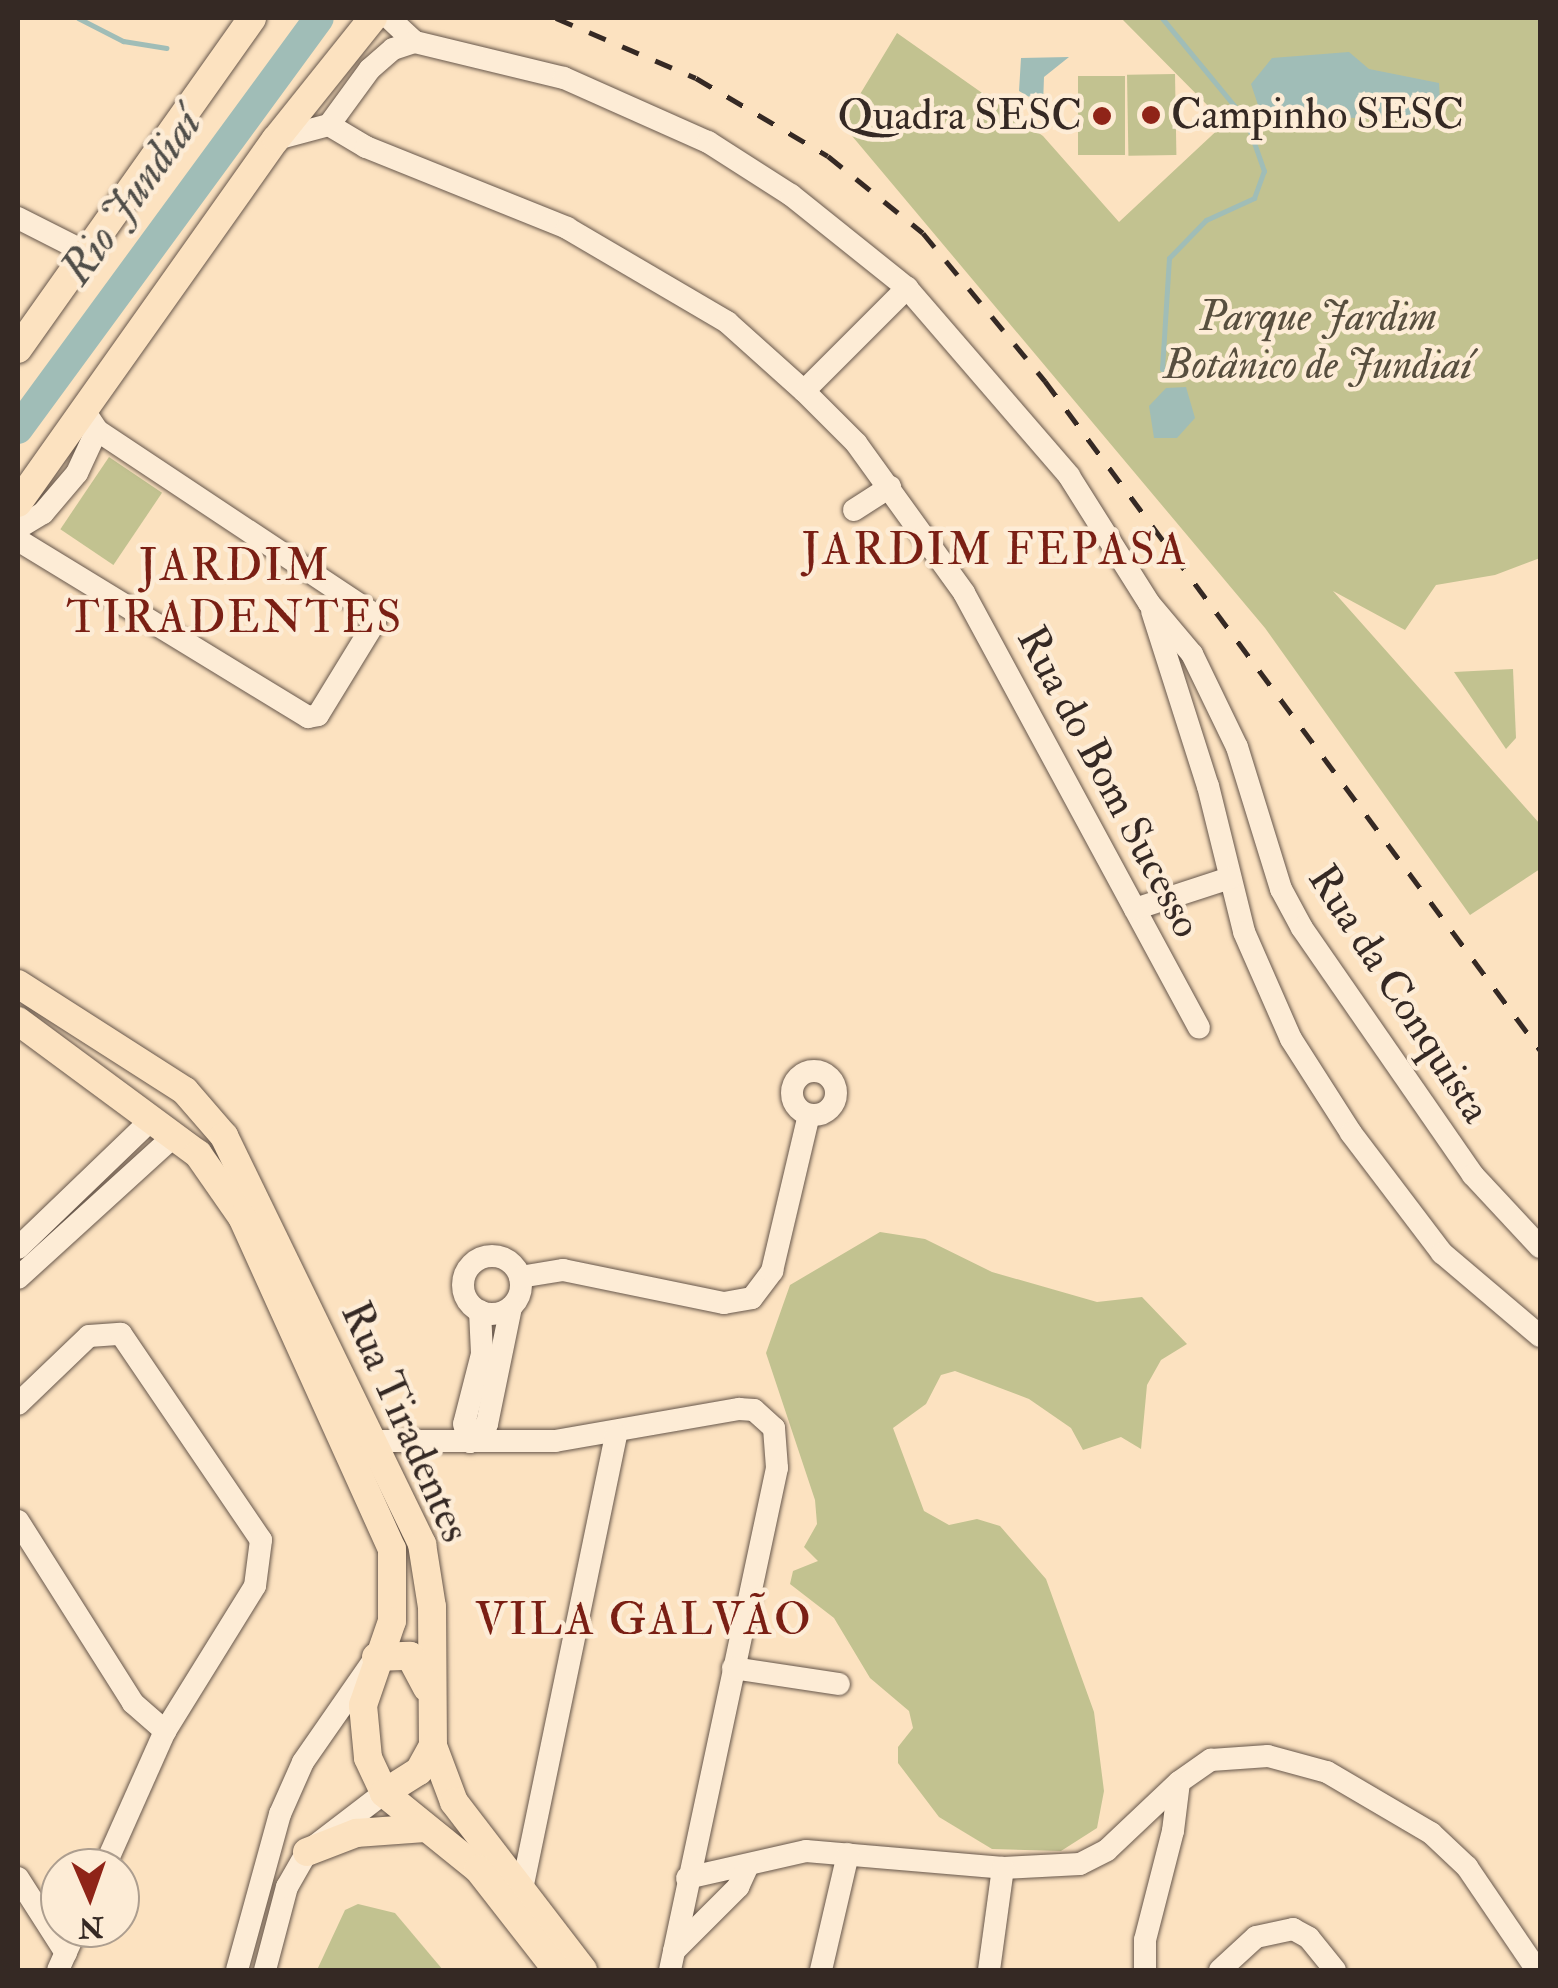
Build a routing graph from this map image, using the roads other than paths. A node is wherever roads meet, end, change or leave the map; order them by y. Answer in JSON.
{"nodes":[{"id":1,"x":252,"y":18,"type":"edge"},
{"id":2,"x":373,"y":18,"type":"edge"},
{"id":3,"x":389,"y":18,"type":"edge"},
{"id":4,"x":415,"y":42,"type":"junction"},
{"id":5,"x":329,"y":125,"type":"junction"},
{"id":6,"x":276,"y":140,"type":"junction"},
{"id":7,"x":18,"y":218,"type":"edge"},
{"id":8,"x":85,"y":252,"type":"junction"},
{"id":9,"x":907,"y":288,"type":"junction"},
{"id":10,"x":18,"y":350,"type":"edge"},
{"id":11,"x":804,"y":391,"type":"junction"},
{"id":12,"x":90,"y":419,"type":"junction"},
{"id":13,"x":890,"y":487,"type":"junction"},
{"id":14,"x":18,"y":503,"type":"edge"},
{"id":15,"x":854,"y":510,"type":"dead end"},
{"id":16,"x":18,"y":528,"type":"edge"},
{"id":17,"x":18,"y":540,"type":"edge"},
{"id":18,"x":1149,"y":603,"type":"junction"},
{"id":19,"x":1230,"y":878,"type":"junction"},
{"id":20,"x":1135,"y":909,"type":"junction"},
{"id":21,"x":18,"y":984,"type":"edge"},
{"id":22,"x":18,"y":1021,"type":"edge"},
{"id":23,"x":1199,"y":1027,"type":"dead end"},
{"id":24,"x":135,"y":1058,"type":"junction"},
{"id":25,"x":71,"y":1064,"type":"junction"},
{"id":26,"x":185,"y":1090,"type":"junction"},
{"id":27,"x":810,"y":1115,"type":"dead end"},
{"id":28,"x":153,"y":1118,"type":"junction"},
{"id":29,"x":179,"y":1129,"type":"junction"},
{"id":30,"x":224,"y":1136,"type":"junction"},
{"id":31,"x":1540,"y":1247,"type":"edge"},
{"id":32,"x":18,"y":1248,"type":"edge"},
{"id":33,"x":520,"y":1276,"type":"junction"},
{"id":34,"x":18,"y":1278,"type":"edge"},
{"id":35,"x":511,"y":1306,"type":"junction"},
{"id":36,"x":480,"y":1311,"type":"junction"},
{"id":37,"x":1540,"y":1336,"type":"edge"},
{"id":38,"x":18,"y":1404,"type":"edge"},
{"id":39,"x":616,"y":1435,"type":"junction"},
{"id":40,"x":376,"y":1440,"type":"junction"},
{"id":41,"x":470,"y":1442,"type":"junction"},
{"id":42,"x":18,"y":1521,"type":"edge"},
{"id":43,"x":376,"y":1657,"type":"junction"},
{"id":44,"x":734,"y":1668,"type":"junction"},
{"id":45,"x":839,"y":1684,"type":"dead end"},
{"id":46,"x":430,"y":1699,"type":"junction"},
{"id":47,"x":165,"y":1731,"type":"junction"},
{"id":48,"x":433,"y":1746,"type":"junction"},
{"id":49,"x":1178,"y":1782,"type":"junction"},
{"id":50,"x":384,"y":1793,"type":"junction"},
{"id":51,"x":280,"y":1814,"type":"junction"},
{"id":52,"x":426,"y":1828,"type":"junction"},
{"id":53,"x":113,"y":1848,"type":"edge"},
{"id":54,"x":306,"y":1852,"type":"junction"},
{"id":55,"x":848,"y":1854,"type":"junction"},
{"id":56,"x":747,"y":1868,"type":"junction"},
{"id":57,"x":1003,"y":1868,"type":"junction"},
{"id":58,"x":18,"y":1878,"type":"edge"},
{"id":59,"x":687,"y":1878,"type":"junction"},
{"id":60,"x":521,"y":1894,"type":"junction"},
{"id":61,"x":672,"y":1961,"type":"edge"},
{"id":62,"x":62,"y":1962,"type":"edge"},
{"id":63,"x":237,"y":1970,"type":"edge"},
{"id":64,"x":265,"y":1970,"type":"edge"},
{"id":65,"x":557,"y":1970,"type":"edge"},
{"id":66,"x":583,"y":1970,"type":"edge"},
{"id":67,"x":821,"y":1970,"type":"edge"},
{"id":68,"x":988,"y":1970,"type":"edge"},
{"id":69,"x":1145,"y":1970,"type":"edge"},
{"id":70,"x":1220,"y":1970,"type":"edge"},
{"id":71,"x":1335,"y":1970,"type":"edge"},
{"id":72,"x":1537,"y":1970,"type":"edge"}],
"edges":[{"from":1,"to":8,"type":"main road"},
{"from":2,"to":6,"type":"main road"},
{"from":3,"to":4,"type":"street"},
{"from":4,"to":5,"type":"street"},
{"from":4,"to":9,"type":"street"},
{"from":5,"to":6,"type":"street"},
{"from":5,"to":11,"type":"street","name":"Rua do Bom Sucesso"},
{"from":6,"to":12,"type":"main road"},
{"from":7,"to":8,"type":"street"},
{"from":8,"to":10,"type":"main road"},
{"from":9,"to":11,"type":"street"},
{"from":9,"to":18,"type":"street"},
{"from":11,"to":13,"type":"street","name":"Rua do Bom Sucesso"},
{"from":12,"to":14,"type":"main road"},
{"from":12,"to":16,"type":"street"},
{"from":12,"to":17,"type":"street"},
{"from":13,"to":15,"type":"street"},
{"from":13,"to":20,"type":"street","name":"Rua do Bom Sucesso"},
{"from":18,"to":19,"type":"street"},
{"from":18,"to":31,"type":"street","name":"Rua da Conquista"},
{"from":19,"to":20,"type":"street"},
{"from":19,"to":37,"type":"street"},
{"from":20,"to":23,"type":"street","name":"Rua do Bom Sucesso"},
{"from":21,"to":24,"type":"main road","name":"Rua Tiradentes"},
{"from":22,"to":25,"type":"main road","name":"Rua Tiradentes"},
{"from":24,"to":25,"type":"main road"},
{"from":24,"to":26,"type":"main road","name":"Rua Tiradentes"},
{"from":25,"to":28,"type":"main road","name":"Rua Tiradentes"},
{"from":26,"to":29,"type":"main road"},
{"from":26,"to":30,"type":"main road","name":"Rua Tiradentes"},
{"from":27,"to":33,"type":"street"},
{"from":28,"to":29,"type":"main road","name":"Rua Tiradentes"},
{"from":28,"to":32,"type":"street"},
{"from":29,"to":30,"type":"main road"},
{"from":29,"to":34,"type":"street"},
{"from":29,"to":43,"type":"main road","name":"Rua Tiradentes"},
{"from":30,"to":40,"type":"main road","name":"Rua Tiradentes"},
{"from":33,"to":35,"type":"street"},
{"from":33,"to":36,"type":"street"},
{"from":35,"to":36,"type":"street"},
{"from":35,"to":41,"type":"street"},
{"from":36,"to":41,"type":"street"},
{"from":38,"to":47,"type":"street"},
{"from":39,"to":41,"type":"street"},
{"from":39,"to":44,"type":"street"},
{"from":39,"to":60,"type":"street"},
{"from":40,"to":41,"type":"street"},
{"from":40,"to":46,"type":"main road","name":"Rua Tiradentes"},
{"from":42,"to":47,"type":"street"},
{"from":43,"to":46,"type":"main road"},
{"from":43,"to":50,"type":"main road","name":"Rua Tiradentes"},
{"from":43,"to":51,"type":"street"},
{"from":44,"to":45,"type":"street"},
{"from":44,"to":59,"type":"street"},
{"from":46,"to":48,"type":"main road","name":"Rua Tiradentes"},
{"from":47,"to":53,"type":"street"},
{"from":48,"to":50,"type":"main road"},
{"from":48,"to":60,"type":"main road","name":"Rua Tiradentes"},
{"from":49,"to":57,"type":"street"},
{"from":49,"to":69,"type":"street"},
{"from":49,"to":72,"type":"street"},
{"from":50,"to":52,"type":"main road","name":"Rua Tiradentes"},
{"from":50,"to":54,"type":"street"},
{"from":51,"to":54,"type":"street"},
{"from":51,"to":63,"type":"street"},
{"from":52,"to":54,"type":"main road"},
{"from":52,"to":65,"type":"main road","name":"Rua Tiradentes"},
{"from":54,"to":64,"type":"street"},
{"from":55,"to":56,"type":"street"},
{"from":55,"to":57,"type":"street"},
{"from":55,"to":67,"type":"street"},
{"from":56,"to":59,"type":"street"},
{"from":56,"to":61,"type":"street"},
{"from":57,"to":68,"type":"street"},
{"from":58,"to":62,"type":"street"},
{"from":59,"to":61,"type":"street"},
{"from":60,"to":66,"type":"main road","name":"Rua Tiradentes"},
{"from":70,"to":71,"type":"street"}]}
